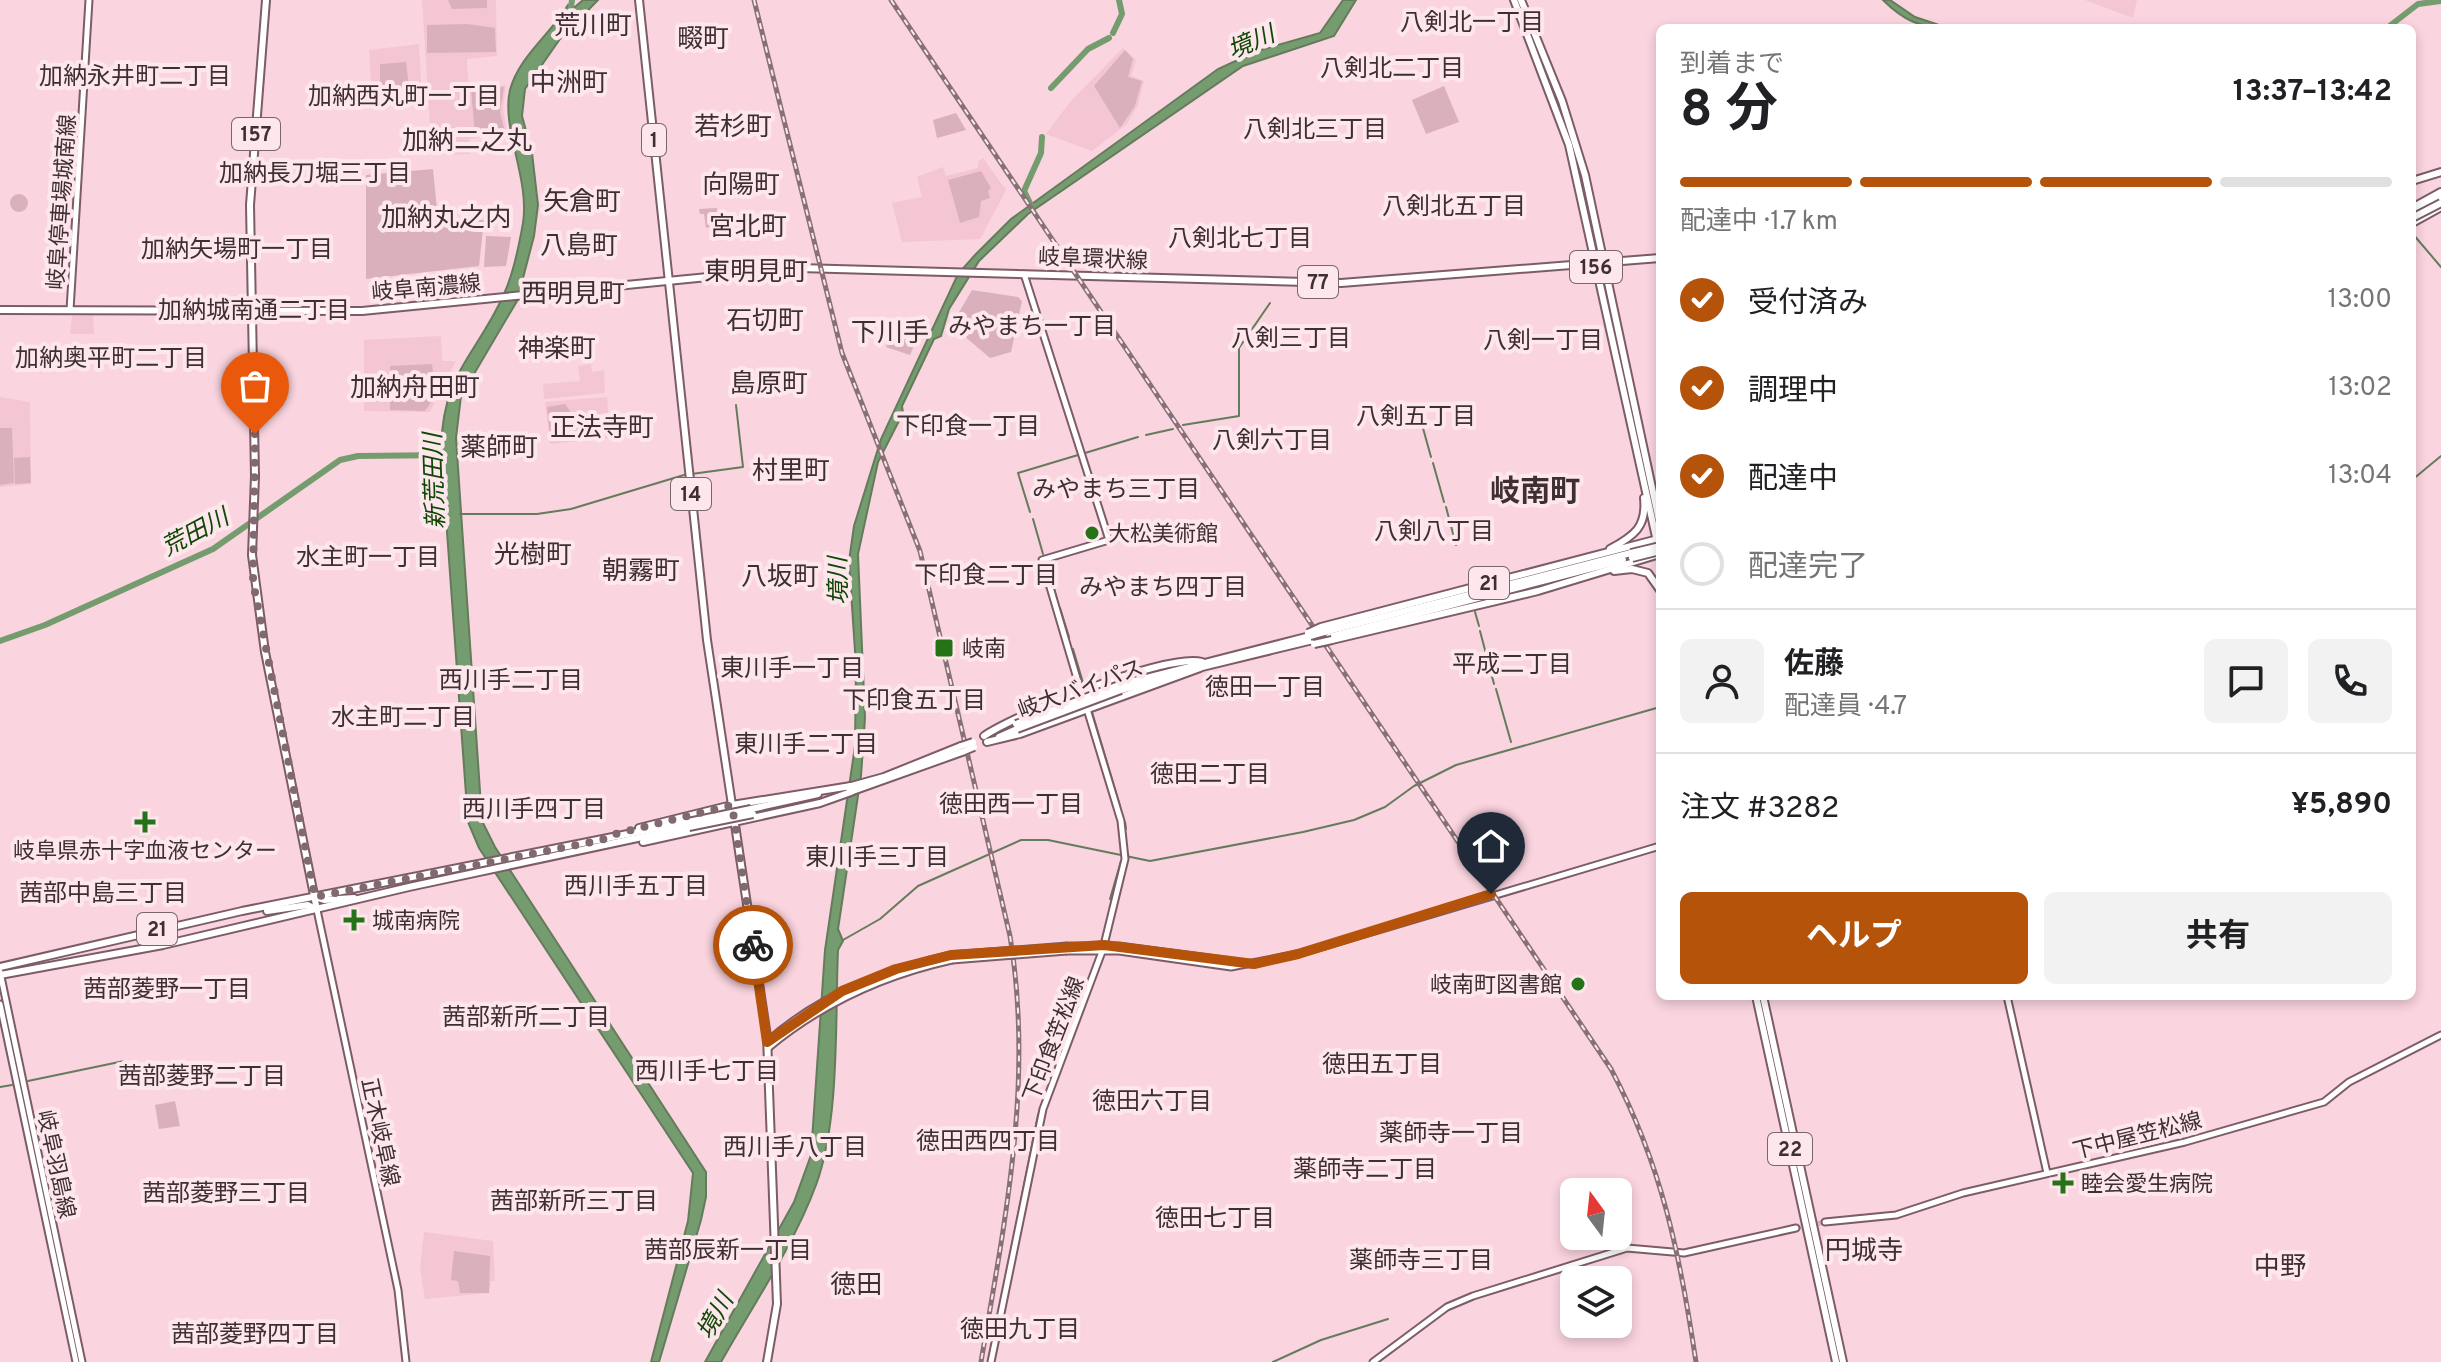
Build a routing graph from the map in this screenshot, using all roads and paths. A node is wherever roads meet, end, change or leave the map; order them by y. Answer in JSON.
{"nodes":[{"id":1,"x":89,"y":0,"type":"edge"},
{"id":2,"x":266,"y":0,"type":"edge"},
{"id":3,"x":639,"y":0,"type":"edge"},
{"id":4,"x":1514,"y":0,"type":"edge"},
{"id":5,"x":1521,"y":0,"type":"edge"},
{"id":6,"x":2441,"y":172,"type":"edge"},
{"id":7,"x":2416,"y":180,"type":"edge"},
{"id":8,"x":2441,"y":201,"type":"edge"},
{"id":9,"x":2416,"y":215,"type":"edge"},
{"id":10,"x":1656,"y":258,"type":"edge"},
{"id":11,"x":1598,"y":264,"type":"junction"},
{"id":12,"x":1024,"y":274,"type":"junction"},
{"id":13,"x":668,"y":280,"type":"junction"},
{"id":14,"x":0,"y":310,"type":"edge"},
{"id":15,"x":70,"y":311,"type":"junction"},
{"id":16,"x":251,"y":311,"type":"junction"},
{"id":17,"x":1646,"y":476,"type":"junction"},
{"id":18,"x":1656,"y":498,"type":"edge"},
{"id":19,"x":1656,"y":511,"type":"edge"},
{"id":20,"x":1656,"y":531,"type":"edge"},
{"id":21,"x":1656,"y":548,"type":"edge"},
{"id":22,"x":1656,"y":549,"type":"edge"},
{"id":23,"x":1656,"y":549,"type":"edge"},
{"id":24,"x":1600,"y":555,"type":"junction"},
{"id":25,"x":1596,"y":573,"type":"junction"},
{"id":26,"x":1656,"y":582,"type":"edge"},
{"id":27,"x":1327,"y":634,"type":"junction"},
{"id":28,"x":1311,"y":638,"type":"junction"},
{"id":29,"x":1201,"y":665,"type":"junction"},
{"id":30,"x":1081,"y":691,"type":"junction"},
{"id":31,"x":1087,"y":709,"type":"junction"},
{"id":32,"x":1017,"y":727,"type":"junction"},
{"id":33,"x":819,"y":797,"type":"junction"},
{"id":34,"x":732,"y":805,"type":"junction"},
{"id":35,"x":735,"y":822,"type":"junction"},
{"id":36,"x":603,"y":844,"type":"junction"},
{"id":37,"x":1656,"y":847,"type":"edge"},
{"id":38,"x":315,"y":897,"type":"junction"},
{"id":39,"x":361,"y":900,"type":"junction"},
{"id":40,"x":256,"y":909,"type":"junction"},
{"id":41,"x":317,"y":910,"type":"junction"},
{"id":42,"x":1104,"y":947,"type":"junction"},
{"id":43,"x":952,"y":957,"type":"junction"},
{"id":44,"x":0,"y":972,"type":"edge"},
{"id":45,"x":1757,"y":1000,"type":"edge"},
{"id":46,"x":1764,"y":1000,"type":"edge"},
{"id":47,"x":2008,"y":1000,"type":"edge"},
{"id":48,"x":0,"y":1004,"type":"edge"},
{"id":49,"x":820,"y":1007,"type":"junction"},
{"id":50,"x":2441,"y":1035,"type":"edge"},
{"id":51,"x":767,"y":1045,"type":"junction"},
{"id":52,"x":2047,"y":1173,"type":"junction"},
{"id":53,"x":1825,"y":1222,"type":"tunnel mouth"},
{"id":54,"x":1796,"y":1228,"type":"tunnel mouth"},
{"id":55,"x":1827,"y":1302,"type":"junction"},
{"id":56,"x":1833,"y":1330,"type":"junction"},
{"id":57,"x":76,"y":1362,"type":"edge"},
{"id":58,"x":82,"y":1362,"type":"edge"},
{"id":59,"x":406,"y":1362,"type":"edge"},
{"id":60,"x":767,"y":1362,"type":"edge"},
{"id":61,"x":991,"y":1362,"type":"edge"},
{"id":62,"x":1373,"y":1362,"type":"edge"},
{"id":63,"x":1836,"y":1362,"type":"edge"},
{"id":64,"x":1843,"y":1362,"type":"edge"}],
"edges":[{"from":1,"to":15,"type":"main road","name":"岐阜停車場城南線"},
{"from":2,"to":16,"type":"main road","number":"157"},
{"from":3,"to":13,"type":"main road","number":"1"},
{"from":4,"to":11,"type":"main road","number":"156"},
{"from":5,"to":11,"type":"main road","number":"156"},
{"from":6,"to":7,"type":"main road"},
{"from":8,"to":9,"type":"main road","bridge":true},
{"from":10,"to":11,"type":"main road","name":"岐阜環状線","number":"77"},
{"from":11,"to":12,"type":"main road","name":"岐阜環状線","number":"77"},
{"from":11,"to":17,"type":"main road","number":"156"},
{"from":12,"to":13,"type":"main road","name":"岐阜環状線","number":"77"},
{"from":12,"to":30,"type":"main road","name":"下印食笠松線"},
{"from":13,"to":16,"type":"main road","name":"岐阜南濃線"},
{"from":13,"to":34,"type":"main road","number":"14"},
{"from":14,"to":15,"type":"main road","name":"岐阜南濃線"},
{"from":15,"to":16,"type":"main road","name":"岐阜南濃線"},
{"from":16,"to":38,"type":"main road","number":"157"},
{"from":17,"to":18,"type":"main road"},
{"from":17,"to":19,"type":"main road","number":"156"},
{"from":17,"to":20,"type":"main road","number":"156"},
{"from":17,"to":24,"type":"main road"},
{"from":21,"to":24,"type":"main road","number":"21"},
{"from":22,"to":25,"type":"main road","number":"21"},
{"from":23,"to":27,"type":"main road","name":"岐大バイパス","number":"21","bridge":true},
{"from":24,"to":27,"type":"main road","number":"21"},
{"from":25,"to":26,"type":"main road"},
{"from":25,"to":27,"type":"main road","number":"21"},
{"from":27,"to":28,"type":"main road","name":"岐大バイパス","number":"21","bridge":true},
{"from":27,"to":28,"type":"main road","number":"21","bridge":true},
{"from":28,"to":29,"type":"main road","name":"岐大バイパス","number":"21"},
{"from":29,"to":30,"type":"main road","number":"21"},
{"from":29,"to":31,"type":"main road","number":"21"},
{"from":29,"to":32,"type":"main road","name":"岐大バイパス","number":"21","bridge":true},
{"from":30,"to":31,"type":"main road","name":"下印食笠松線"},
{"from":30,"to":32,"type":"main road","number":"21","bridge":true},
{"from":31,"to":32,"type":"main road","number":"21","bridge":true},
{"from":31,"to":42,"type":"main road","name":"下印食笠松線"},
{"from":32,"to":33,"type":"main road","name":"岐大バイパス","number":"21","bridge":true},
{"from":33,"to":34,"type":"main road","number":"21"},
{"from":33,"to":35,"type":"main road","number":"21"},
{"from":33,"to":36,"type":"main road","name":"岐大バイパス","number":"21","bridge":true},
{"from":34,"to":35,"type":"main road","number":"14"},
{"from":34,"to":36,"type":"main road","number":"21"},
{"from":35,"to":36,"type":"main road","number":"21"},
{"from":35,"to":51,"type":"main road","number":"14"},
{"from":36,"to":38,"type":"main road","name":"岐大バイパス","number":"21"},
{"from":36,"to":39,"type":"main road","name":"岐大バイパス","number":"21"},
{"from":37,"to":42,"type":"main road"},
{"from":38,"to":39,"type":"main road","number":"21"},
{"from":38,"to":40,"type":"main road","name":"岐大バイパス","number":"21"},
{"from":38,"to":41,"type":"main road","number":"157"},
{"from":39,"to":41,"type":"main road","name":"岐大バイパス","number":"21"},
{"from":40,"to":41,"type":"main road","number":"21"},
{"from":40,"to":44,"type":"main road","name":"岐大バイパス","number":"21"},
{"from":41,"to":44,"type":"main road","name":"岐大バイパス","number":"21"},
{"from":41,"to":59,"type":"main road","name":"正木岐阜線"},
{"from":42,"to":43,"type":"main road","bridge":true},
{"from":42,"to":61,"type":"main road","name":"下印食笠松線"},
{"from":43,"to":49,"type":"main road"},
{"from":43,"to":49,"type":"main road"},
{"from":44,"to":58,"type":"main road","name":"岐阜羽島線"},
{"from":45,"to":55,"type":"main road","number":"22"},
{"from":46,"to":55,"type":"main road","number":"22"},
{"from":47,"to":52,"type":"main road"},
{"from":48,"to":57,"type":"main road","name":"岐阜羽島線"},
{"from":49,"to":51,"type":"main road"},
{"from":50,"to":52,"type":"main road","name":"下中屋笠松線"},
{"from":51,"to":60,"type":"main road","number":"14"},
{"from":52,"to":53,"type":"main road","name":"下中屋笠松線"},
{"from":54,"to":62,"type":"main road"},
{"from":55,"to":56,"type":"main road","number":"22"},
{"from":56,"to":63,"type":"main road","number":"22"},
{"from":56,"to":64,"type":"main road","number":"22"}]}
